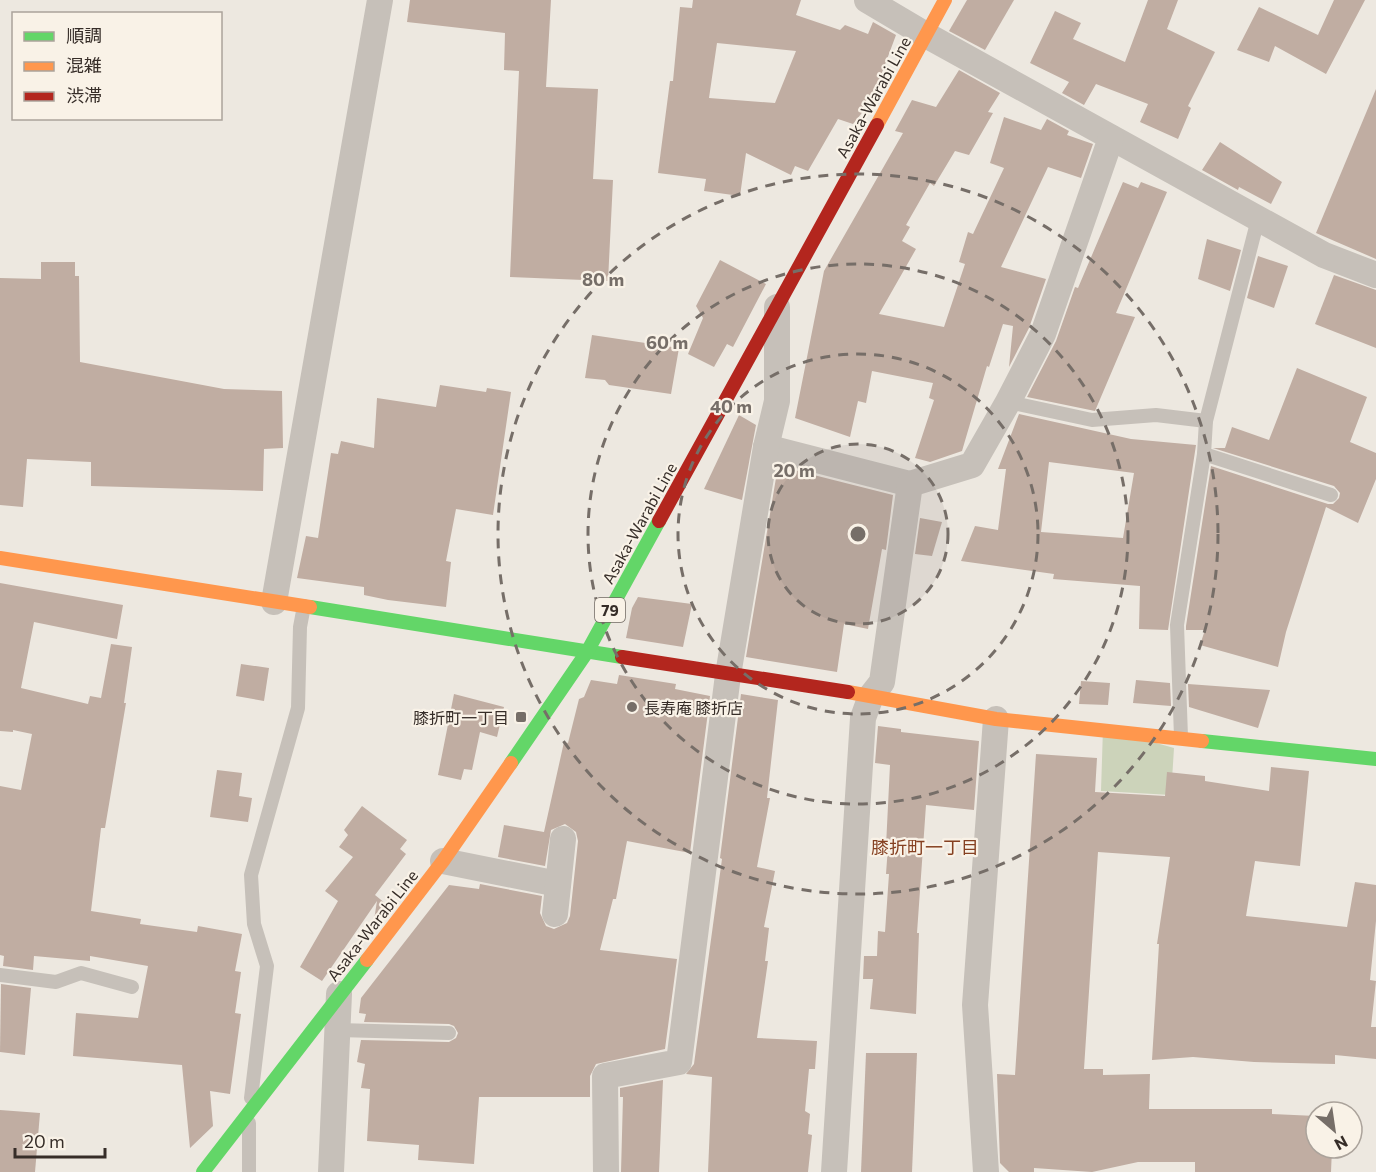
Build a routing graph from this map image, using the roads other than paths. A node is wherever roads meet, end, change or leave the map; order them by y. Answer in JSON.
{"nodes":[{"id":1,"x":380,"y":0,"type":"edge"},
{"id":2,"x":867,"y":0,"type":"edge"},
{"id":3,"x":945,"y":0,"type":"edge"},
{"id":4,"x":926,"y":35,"type":"junction"},
{"id":5,"x":1111,"y":138,"type":"junction"},
{"id":6,"x":1258,"y":219,"type":"junction"},
{"id":7,"x":1376,"y":275,"type":"edge"},
{"id":8,"x":777,"y":307,"type":"junction"},
{"id":9,"x":1008,"y":402,"type":"junction"},
{"id":10,"x":1206,"y":422,"type":"junction"},
{"id":11,"x":766,"y":447,"type":"junction"},
{"id":12,"x":1203,"y":454,"type":"junction"},
{"id":13,"x":910,"y":484,"type":"junction"},
{"id":14,"x":1331,"y":495,"type":"dead end"},
{"id":15,"x":0,"y":558,"type":"edge"},
{"id":16,"x":274,"y":602,"type":"junction"},
{"id":17,"x":304,"y":606,"type":"junction"},
{"id":18,"x":587,"y":652,"type":"junction"},
{"id":19,"x":728,"y":675,"type":"junction"},
{"id":20,"x":871,"y":696,"type":"junction"},
{"id":21,"x":996,"y":719,"type":"junction"},
{"id":22,"x":1181,"y":737,"type":"junction"},
{"id":23,"x":1376,"y":759,"type":"edge"},
{"id":24,"x":563,"y":839,"type":"dead end"},
{"id":25,"x":443,"y":861,"type":"junction"},
{"id":26,"x":558,"y":884,"type":"junction"},
{"id":27,"x":555,"y":914,"type":"dead end"},
{"id":28,"x":0,"y":975,"type":"edge"},
{"id":29,"x":132,"y":987,"type":"dead end"},
{"id":30,"x":339,"y":994,"type":"junction"},
{"id":31,"x":338,"y":1030,"type":"junction"},
{"id":32,"x":449,"y":1033,"type":"dead end"},
{"id":33,"x":249,"y":1113,"type":"junction"},
{"id":34,"x":202,"y":1172,"type":"edge"},
{"id":35,"x":249,"y":1172,"type":"edge"},
{"id":36,"x":331,"y":1172,"type":"edge"},
{"id":37,"x":606,"y":1172,"type":"edge"},
{"id":38,"x":834,"y":1172,"type":"edge"},
{"id":39,"x":986,"y":1172,"type":"edge"}],
"edges":[{"from":1,"to":16,"type":"street"},
{"from":2,"to":4,"type":"street"},
{"from":3,"to":4,"type":"street","name":"Asaka-Warabi Line","number":"79"},
{"from":4,"to":5,"type":"street"},
{"from":4,"to":8,"type":"street","name":"Asaka-Warabi Line","number":"79"},
{"from":5,"to":6,"type":"street"},
{"from":5,"to":9,"type":"street"},
{"from":6,"to":7,"type":"street"},
{"from":6,"to":10,"type":"lane"},
{"from":8,"to":11,"type":"street"},
{"from":8,"to":18,"type":"street","name":"Asaka-Warabi Line","number":"79"},
{"from":9,"to":10,"type":"lane"},
{"from":9,"to":13,"type":"street"},
{"from":10,"to":12,"type":"lane"},
{"from":11,"to":13,"type":"street"},
{"from":11,"to":19,"type":"street"},
{"from":12,"to":14,"type":"lane"},
{"from":12,"to":22,"type":"lane"},
{"from":13,"to":20,"type":"street"},
{"from":15,"to":16,"type":"street"},
{"from":16,"to":17,"type":"street"},
{"from":17,"to":18,"type":"street"},
{"from":17,"to":33,"type":"lane"},
{"from":18,"to":19,"type":"street"},
{"from":18,"to":25,"type":"street","name":"Asaka-Warabi Line","number":"79"},
{"from":19,"to":20,"type":"street"},
{"from":19,"to":37,"type":"street"},
{"from":20,"to":21,"type":"street"},
{"from":20,"to":38,"type":"street"},
{"from":21,"to":22,"type":"street"},
{"from":21,"to":39,"type":"street"},
{"from":22,"to":23,"type":"street"},
{"from":24,"to":26,"type":"street"},
{"from":25,"to":26,"type":"street"},
{"from":25,"to":30,"type":"street","name":"Asaka-Warabi Line","number":"79"},
{"from":26,"to":27,"type":"street"},
{"from":28,"to":29,"type":"lane"},
{"from":30,"to":31,"type":"street"},
{"from":30,"to":33,"type":"street","name":"Asaka-Warabi Line","number":"79"},
{"from":31,"to":32,"type":"lane"},
{"from":31,"to":36,"type":"street"},
{"from":33,"to":34,"type":"street","name":"Asaka-Warabi Line","number":"79"},
{"from":33,"to":35,"type":"lane"}]}
